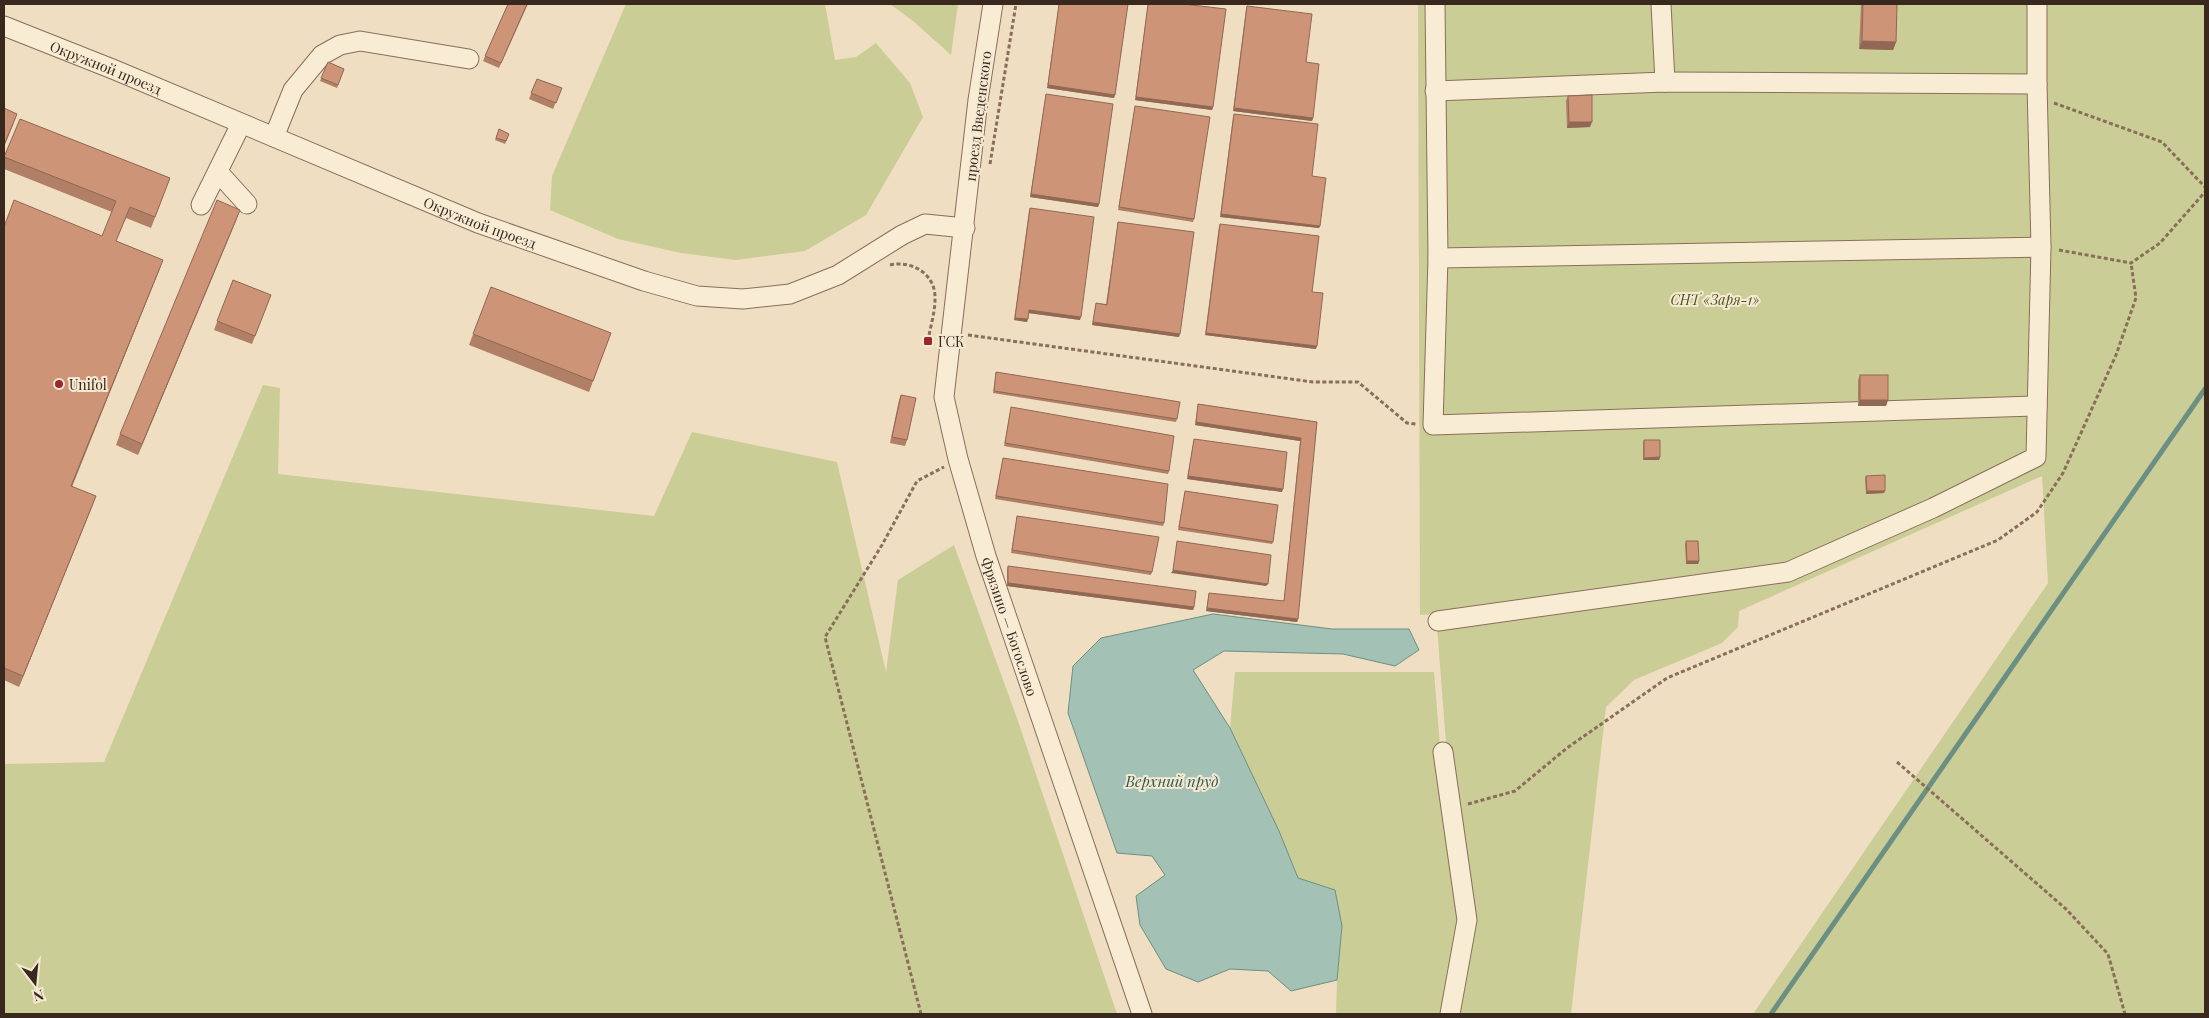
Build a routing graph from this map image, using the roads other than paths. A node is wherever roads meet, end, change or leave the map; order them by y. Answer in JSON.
{"nodes":[{"id":1,"x":993,"y":4,"type":"edge"},
{"id":2,"x":1435,"y":4,"type":"edge"},
{"id":3,"x":1661,"y":4,"type":"edge"},
{"id":4,"x":2037,"y":4,"type":"edge"},
{"id":5,"x":4,"y":26,"type":"edge"},
{"id":6,"x":469,"y":59,"type":"dead end"},
{"id":7,"x":1665,"y":82,"type":"junction"},
{"id":8,"x":2037,"y":90,"type":"junction"},
{"id":9,"x":1435,"y":91,"type":"junction"},
{"id":10,"x":241,"y":124,"type":"junction"},
{"id":11,"x":274,"y":137,"type":"junction"},
{"id":12,"x":218,"y":172,"type":"junction"},
{"id":13,"x":247,"y":204,"type":"dead end"},
{"id":14,"x":201,"y":205,"type":"dead end"},
{"id":15,"x":965,"y":228,"type":"junction"},
{"id":16,"x":2041,"y":247,"type":"junction"},
{"id":17,"x":1438,"y":258,"type":"junction"},
{"id":18,"x":2037,"y":406,"type":"junction"},
{"id":19,"x":1438,"y":621,"type":"dead end"},
{"id":20,"x":1443,"y":752,"type":"dead end"},
{"id":21,"x":1142,"y":1014,"type":"edge"},
{"id":22,"x":1450,"y":1014,"type":"edge"}],
"edges":[{"from":1,"to":15,"type":"street","name":"проезд Введенского"},
{"from":2,"to":9,"type":"street"},
{"from":3,"to":7,"type":"street"},
{"from":4,"to":8,"type":"street"},
{"from":5,"to":10,"type":"street","name":"Окружной проезд"},
{"from":6,"to":11,"type":"street"},
{"from":7,"to":8,"type":"street"},
{"from":7,"to":9,"type":"street"},
{"from":8,"to":16,"type":"street"},
{"from":9,"to":17,"type":"street"},
{"from":10,"to":11,"type":"street","name":"Окружной проезд"},
{"from":10,"to":12,"type":"street"},
{"from":11,"to":15,"type":"street","name":"Окружной проезд"},
{"from":12,"to":13,"type":"street"},
{"from":12,"to":14,"type":"street"},
{"from":15,"to":21,"type":"street","name":"Фрязино — Богослово"},
{"from":16,"to":17,"type":"street"},
{"from":16,"to":18,"type":"street"},
{"from":17,"to":18,"type":"street"},
{"from":18,"to":19,"type":"street"},
{"from":20,"to":22,"type":"street"}]}
